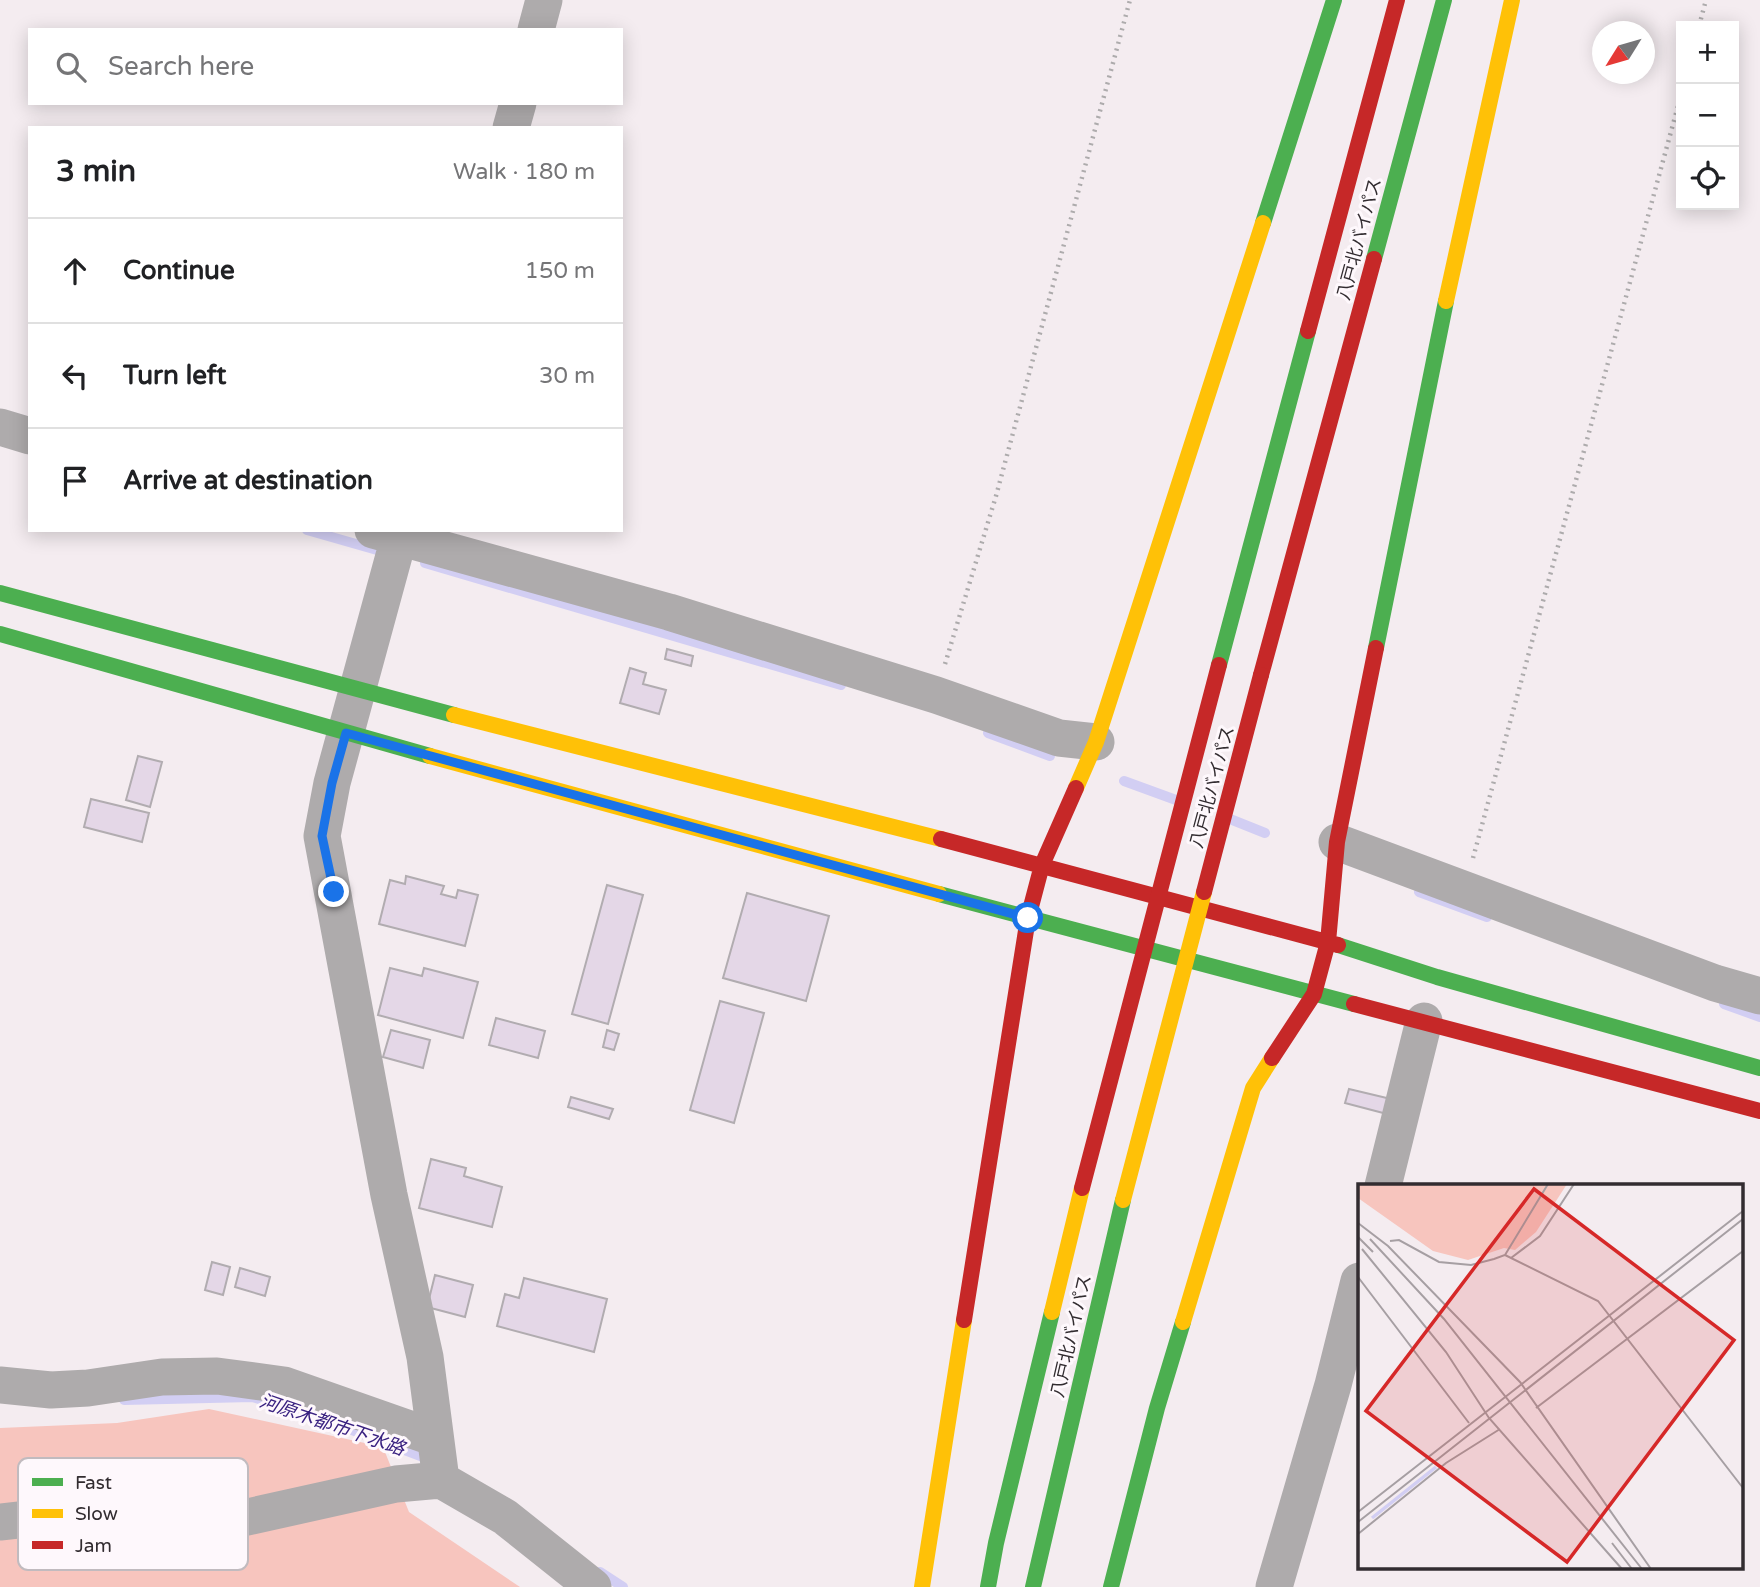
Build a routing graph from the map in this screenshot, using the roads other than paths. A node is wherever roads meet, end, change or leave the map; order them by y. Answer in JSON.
{"nodes":[{"id":1,"x":544,"y":0,"type":"edge"},
{"id":2,"x":1334,"y":0,"type":"edge"},
{"id":3,"x":1397,"y":0,"type":"edge"},
{"id":4,"x":1444,"y":0,"type":"edge"},
{"id":5,"x":1512,"y":0,"type":"edge"},
{"id":6,"x":537,"y":28,"type":"edge"},
{"id":7,"x":517,"y":105,"type":"edge"},
{"id":8,"x":512,"y":126,"type":"edge"},
{"id":9,"x":0,"y":427,"type":"edge"},
{"id":10,"x":28,"y":435,"type":"edge"},
{"id":11,"x":391,"y":533,"type":"edge"},
{"id":12,"x":0,"y":593,"type":"edge"},
{"id":13,"x":0,"y":634,"type":"edge"},
{"id":14,"x":356,"y":690,"type":"junction"},
{"id":15,"x":346,"y":733,"type":"junction"},
{"id":16,"x":1096,"y":742,"type":"junction"},
{"id":17,"x":1337,"y":842,"type":"junction"},
{"id":18,"x":1042,"y":865,"type":"junction"},
{"id":19,"x":1028,"y":918,"type":"junction"},
{"id":20,"x":1328,"y":942,"type":"junction"},
{"id":21,"x":1314,"y":994,"type":"junction"},
{"id":22,"x":1760,"y":996,"type":"edge"},
{"id":23,"x":1424,"y":1021,"type":"junction"},
{"id":24,"x":1760,"y":1068,"type":"edge"},
{"id":25,"x":1760,"y":1111,"type":"edge"},
{"id":26,"x":1383,"y":1184,"type":"edge"},
{"id":27,"x":1358,"y":1285,"type":"edge"},
{"id":28,"x":0,"y":1385,"type":"edge"},
{"id":29,"x":435,"y":1438,"type":"junction"},
{"id":30,"x":441,"y":1480,"type":"junction"},
{"id":31,"x":248,"y":1517,"type":"edge"},
{"id":32,"x":18,"y":1520,"type":"edge"},
{"id":33,"x":0,"y":1522,"type":"edge"},
{"id":34,"x":593,"y":1587,"type":"edge"},
{"id":35,"x":922,"y":1587,"type":"edge"},
{"id":36,"x":988,"y":1587,"type":"edge"},
{"id":37,"x":1034,"y":1587,"type":"edge"},
{"id":38,"x":1111,"y":1587,"type":"edge"},
{"id":39,"x":1274,"y":1587,"type":"edge"}],
"edges":[{"from":1,"to":6,"type":"street"},
{"from":2,"to":16,"type":"main road"},
{"from":3,"to":36,"type":"main road","name":"八戸北バイパス","bridge":true},
{"from":4,"to":37,"type":"main road","name":"八戸北バイパス","bridge":true},
{"from":5,"to":17,"type":"main road"},
{"from":7,"to":8,"type":"street"},
{"from":9,"to":10,"type":"street"},
{"from":11,"to":14,"type":"street"},
{"from":11,"to":16,"type":"street"},
{"from":12,"to":14,"type":"main road"},
{"from":13,"to":15,"type":"main road"},
{"from":14,"to":15,"type":"street"},
{"from":14,"to":18,"type":"main road"},
{"from":15,"to":19,"type":"main road"},
{"from":15,"to":29,"type":"street"},
{"from":16,"to":18,"type":"main road"},
{"from":17,"to":20,"type":"main road"},
{"from":17,"to":22,"type":"street"},
{"from":18,"to":19,"type":"main road"},
{"from":18,"to":20,"type":"main road"},
{"from":19,"to":21,"type":"main road"},
{"from":19,"to":35,"type":"main road"},
{"from":20,"to":21,"type":"main road"},
{"from":20,"to":24,"type":"main road"},
{"from":21,"to":23,"type":"main road"},
{"from":21,"to":38,"type":"main road"},
{"from":23,"to":25,"type":"main road"},
{"from":23,"to":26,"type":"street"},
{"from":27,"to":39,"type":"street"},
{"from":28,"to":29,"type":"street"},
{"from":29,"to":30,"type":"street"},
{"from":30,"to":31,"type":"street"},
{"from":30,"to":34,"type":"street"},
{"from":32,"to":33,"type":"street"}]}
